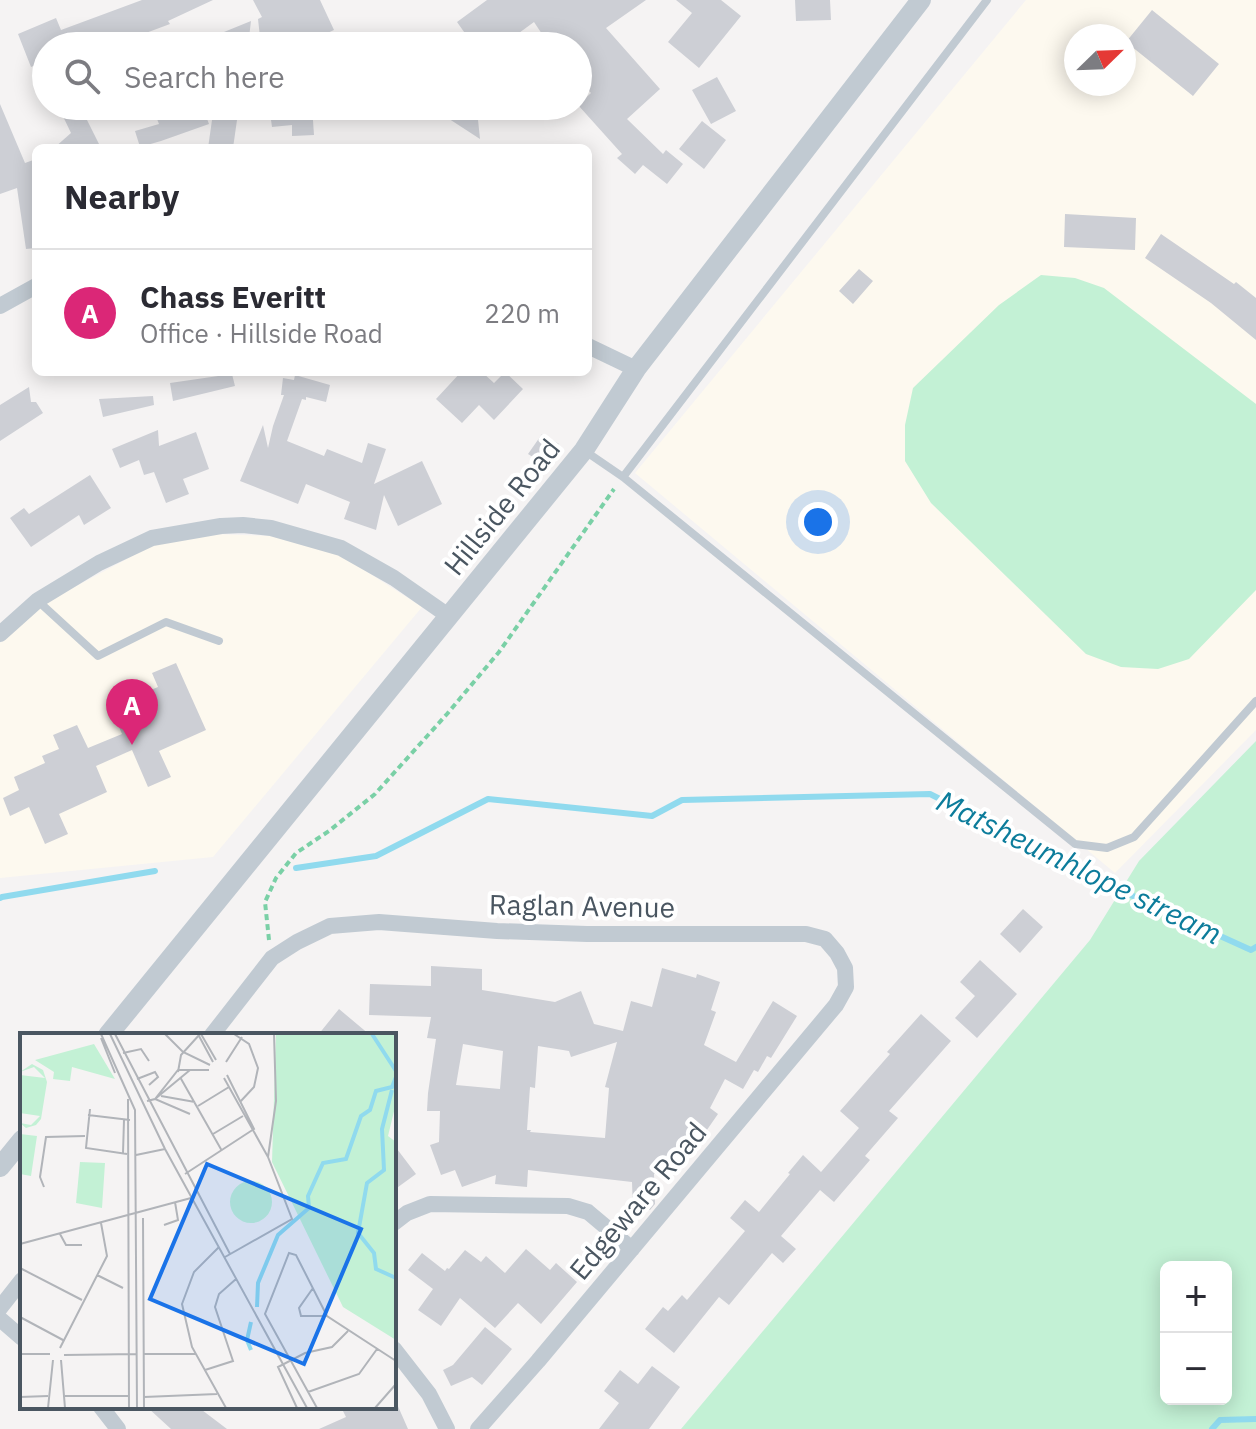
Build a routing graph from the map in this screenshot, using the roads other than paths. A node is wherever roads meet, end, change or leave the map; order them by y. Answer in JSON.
{"nodes":[{"id":1,"x":921,"y":0,"type":"edge"},
{"id":2,"x":987,"y":0,"type":"edge"},
{"id":3,"x":32,"y":288,"type":"edge"},
{"id":4,"x":0,"y":306,"type":"edge"},
{"id":5,"x":592,"y":348,"type":"edge"},
{"id":6,"x":636,"y":369,"type":"junction"},
{"id":7,"x":584,"y":450,"type":"junction"},
{"id":8,"x":623,"y":477,"type":"junction"},
{"id":9,"x":38,"y":600,"type":"junction"},
{"id":10,"x":450,"y":617,"type":"junction"},
{"id":11,"x":0,"y":634,"type":"edge"},
{"id":12,"x":219,"y":641,"type":"dead end"},
{"id":13,"x":1256,"y":701,"type":"edge"},
{"id":14,"x":836,"y":1005,"type":"joint"},
{"id":15,"x":110,"y":1033,"type":"edge"},
{"id":16,"x":214,"y":1033,"type":"edge"},
{"id":17,"x":20,"y":1142,"type":"edge"},
{"id":18,"x":0,"y":1167,"type":"edge"},
{"id":19,"x":396,"y":1221,"type":"edge"},
{"id":20,"x":632,"y":1249,"type":"junction"},
{"id":21,"x":20,"y":1283,"type":"edge"},
{"id":22,"x":0,"y":1308,"type":"edge"},
{"id":23,"x":0,"y":1319,"type":"edge"},
{"id":24,"x":20,"y":1336,"type":"edge"},
{"id":25,"x":396,"y":1352,"type":"edge"},
{"id":26,"x":103,"y":1409,"type":"edge"},
{"id":27,"x":118,"y":1429,"type":"edge"},
{"id":28,"x":447,"y":1429,"type":"edge"},
{"id":29,"x":478,"y":1429,"type":"edge"}],
"edges":[{"from":1,"to":6,"type":"street","name":"Hillside Road"},
{"from":2,"to":8,"type":"lane"},
{"from":3,"to":4,"type":"street"},
{"from":5,"to":6,"type":"street"},
{"from":6,"to":7,"type":"street","name":"Hillside Road"},
{"from":7,"to":8,"type":"lane"},
{"from":7,"to":10,"type":"street","name":"Hillside Road"},
{"from":8,"to":13,"type":"lane"},
{"from":9,"to":10,"type":"street"},
{"from":9,"to":11,"type":"street"},
{"from":9,"to":12,"type":"lane"},
{"from":10,"to":15,"type":"street","name":"Hillside Road"},
{"from":14,"to":16,"type":"street","name":"Raglan Avenue"},
{"from":14,"to":20,"type":"street","name":"Edgeware Road"},
{"from":17,"to":18,"type":"street"},
{"from":19,"to":20,"type":"street"},
{"from":20,"to":29,"type":"street","name":"Edgeware Road"},
{"from":21,"to":22,"type":"street"},
{"from":23,"to":24,"type":"street"},
{"from":25,"to":28,"type":"street"},
{"from":26,"to":27,"type":"street"}]}
